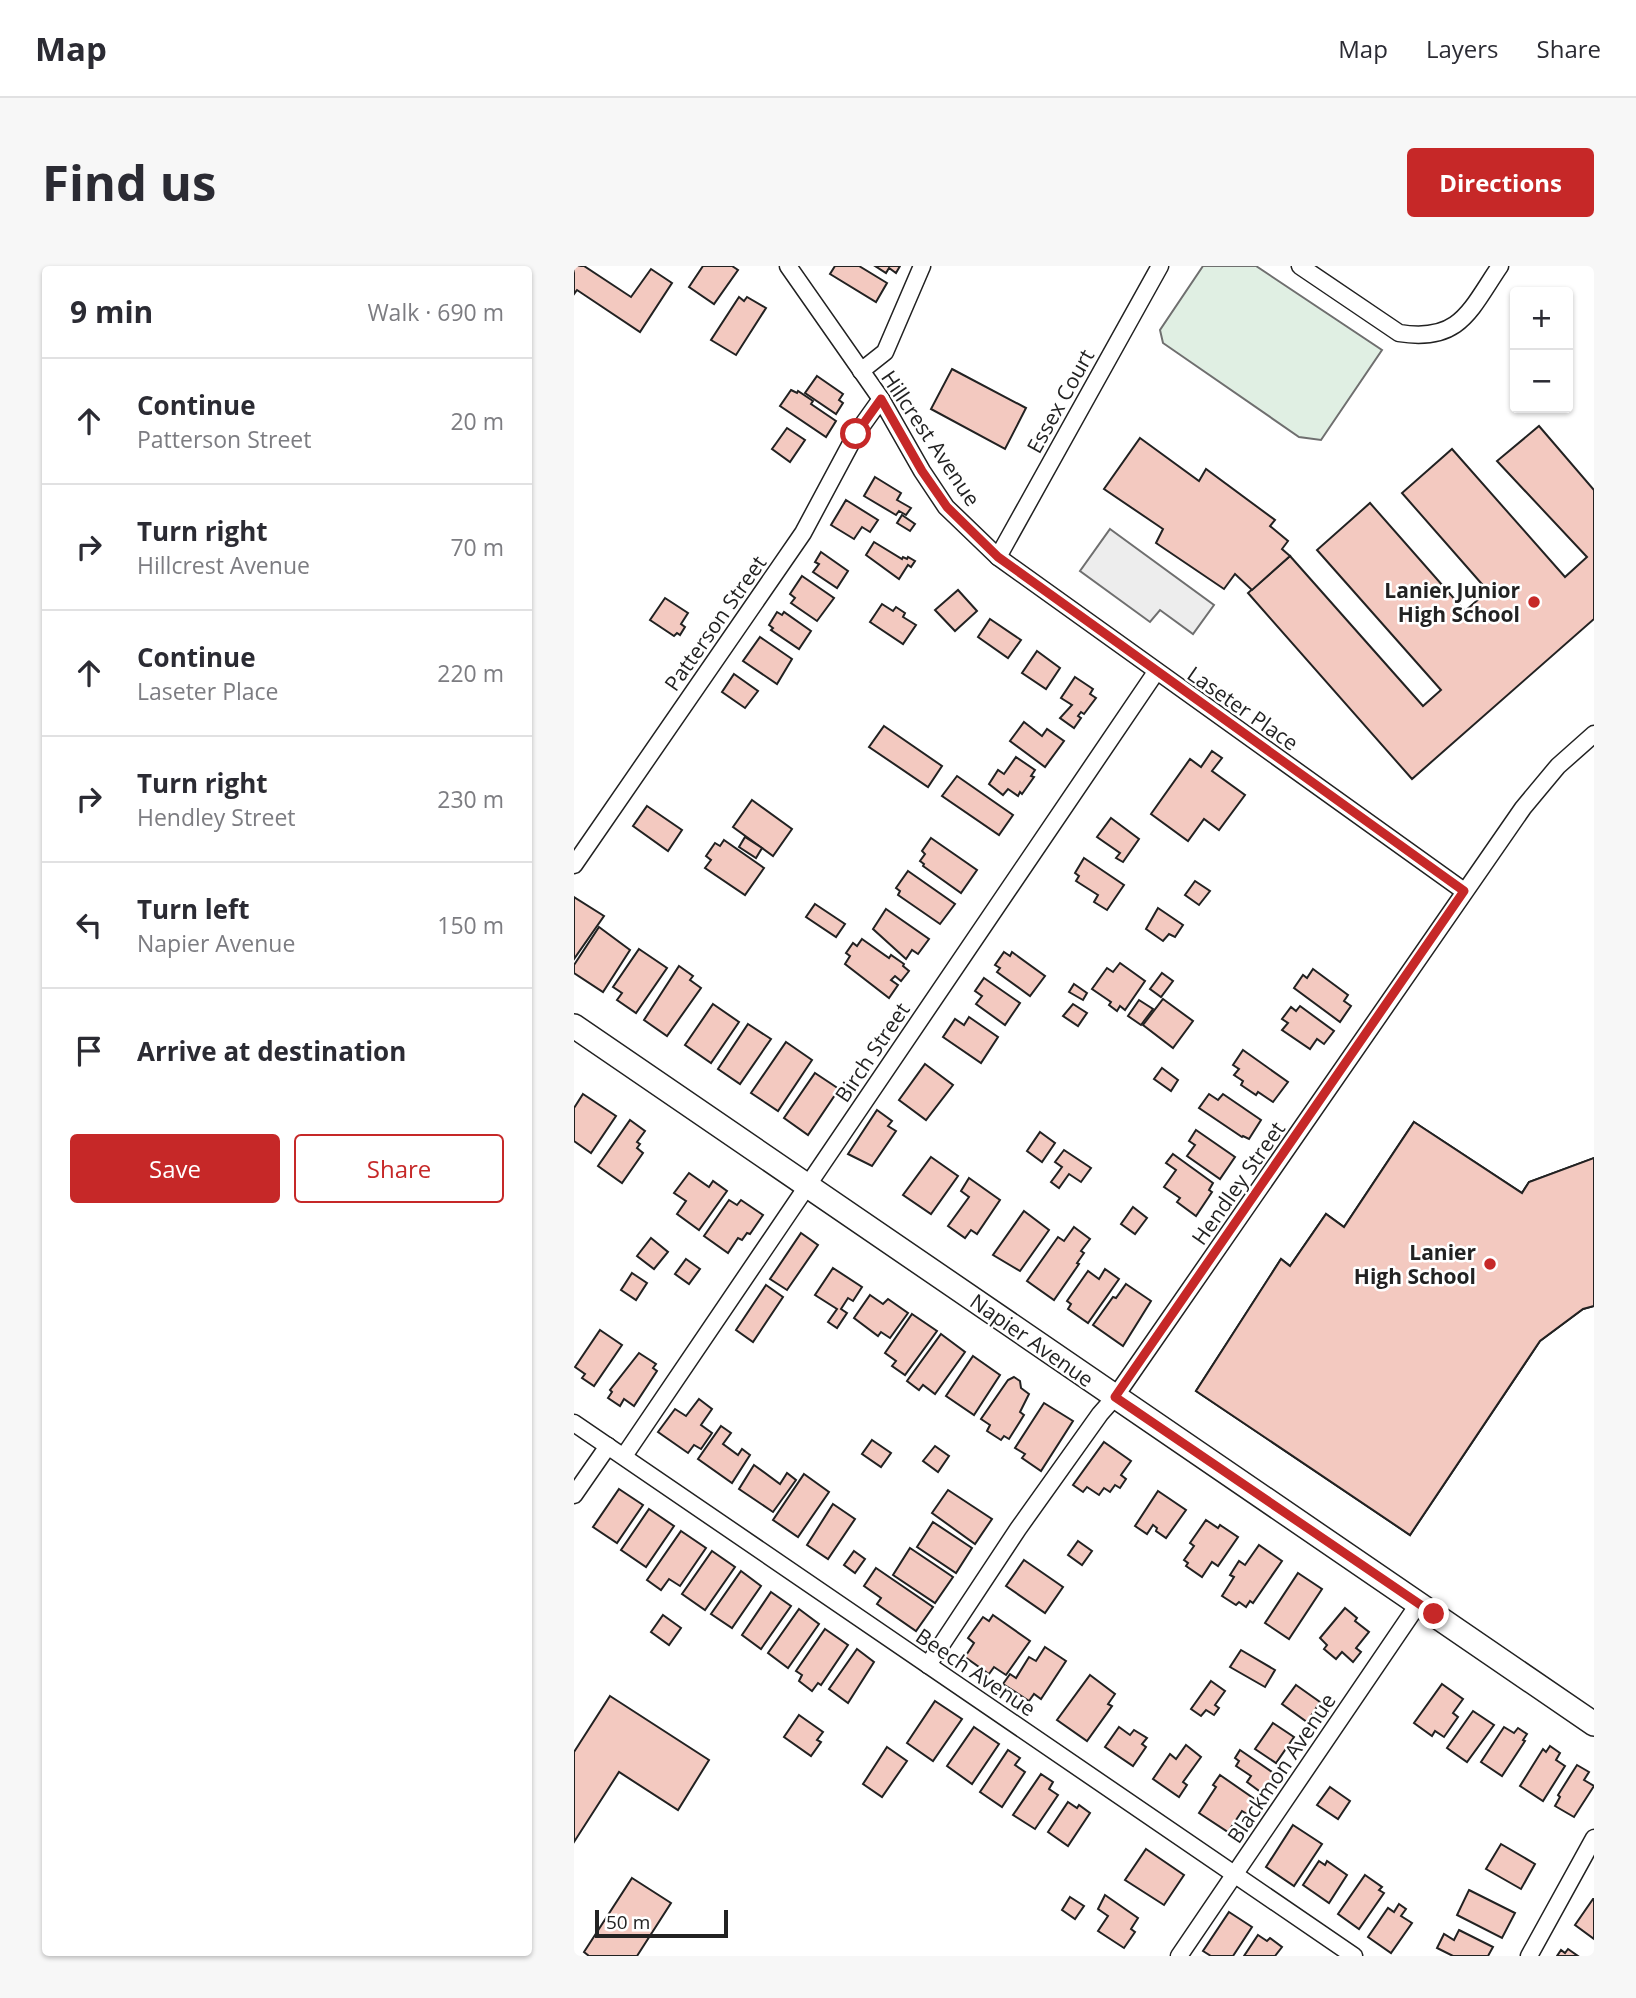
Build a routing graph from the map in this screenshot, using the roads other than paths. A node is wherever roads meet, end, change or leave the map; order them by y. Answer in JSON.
{"nodes":[{"id":1,"x":789,"y":266,"type":"edge"},
{"id":2,"x":922,"y":266,"type":"edge"},
{"id":3,"x":1160,"y":266,"type":"edge"},
{"id":4,"x":1300,"y":266,"type":"edge"},
{"id":5,"x":1500,"y":266,"type":"edge"},
{"id":6,"x":861,"y":371,"type":"junction"},
{"id":7,"x":881,"y":399,"type":"junction"},
{"id":8,"x":998,"y":557,"type":"junction"},
{"id":9,"x":1156,"y":672,"type":"junction"},
{"id":10,"x":1594,"y":734,"type":"edge"},
{"id":11,"x":574,"y":865,"type":"edge"},
{"id":12,"x":1464,"y":891,"type":"junction"},
{"id":13,"x":574,"y":1026,"type":"edge"},
{"id":14,"x":807,"y":1185,"type":"junction"},
{"id":15,"x":1115,"y":1397,"type":"junction"},
{"id":16,"x":574,"y":1423,"type":"edge"},
{"id":17,"x":608,"y":1447,"type":"junction"},
{"id":18,"x":624,"y":1456,"type":"junction"},
{"id":19,"x":574,"y":1495,"type":"edge"},
{"id":20,"x":1419,"y":1603,"type":"junction"},
{"id":21,"x":928,"y":1665,"type":"junction"},
{"id":22,"x":1594,"y":1724,"type":"edge"},
{"id":23,"x":1594,"y":1838,"type":"edge"},
{"id":24,"x":1234,"y":1874,"type":"junction"},
{"id":25,"x":1179,"y":1956,"type":"edge"},
{"id":26,"x":1354,"y":1956,"type":"edge"},
{"id":27,"x":1529,"y":1956,"type":"edge"}],
"edges":[{"from":1,"to":6,"type":"street","name":"Hillcrest Avenue"},
{"from":2,"to":6,"type":"street"},
{"from":3,"to":8,"type":"street","name":"Essex Court"},
{"from":4,"to":5,"type":"street"},
{"from":6,"to":7,"type":"street","name":"Hillcrest Avenue"},
{"from":7,"to":8,"type":"street","name":"Hillcrest Avenue"},
{"from":7,"to":11,"type":"street","name":"Patterson Street"},
{"from":8,"to":9,"type":"street","name":"Laseter Place"},
{"from":9,"to":12,"type":"street","name":"Laseter Place"},
{"from":9,"to":14,"type":"street","name":"Birch Street"},
{"from":10,"to":12,"type":"street","name":"Hendley Street"},
{"from":12,"to":15,"type":"street","name":"Hendley Street"},
{"from":13,"to":14,"type":"street","name":"Napier Avenue"},
{"from":14,"to":15,"type":"street","name":"Napier Avenue"},
{"from":14,"to":18,"type":"street","name":"Birch Street"},
{"from":15,"to":20,"type":"street","name":"Napier Avenue"},
{"from":15,"to":21,"type":"street","name":"Hendley Street"},
{"from":16,"to":17,"type":"street","name":"Beech Avenue"},
{"from":17,"to":18,"type":"street","name":"Beech Avenue"},
{"from":17,"to":19,"type":"street"},
{"from":18,"to":21,"type":"street","name":"Beech Avenue"},
{"from":20,"to":22,"type":"street","name":"Napier Avenue"},
{"from":20,"to":24,"type":"street","name":"Blackmon Avenue"},
{"from":21,"to":24,"type":"street","name":"Beech Avenue"},
{"from":23,"to":27,"type":"street"},
{"from":24,"to":25,"type":"street","name":"Blackmon Avenue"},
{"from":24,"to":26,"type":"street","name":"Beech Avenue"}]}
